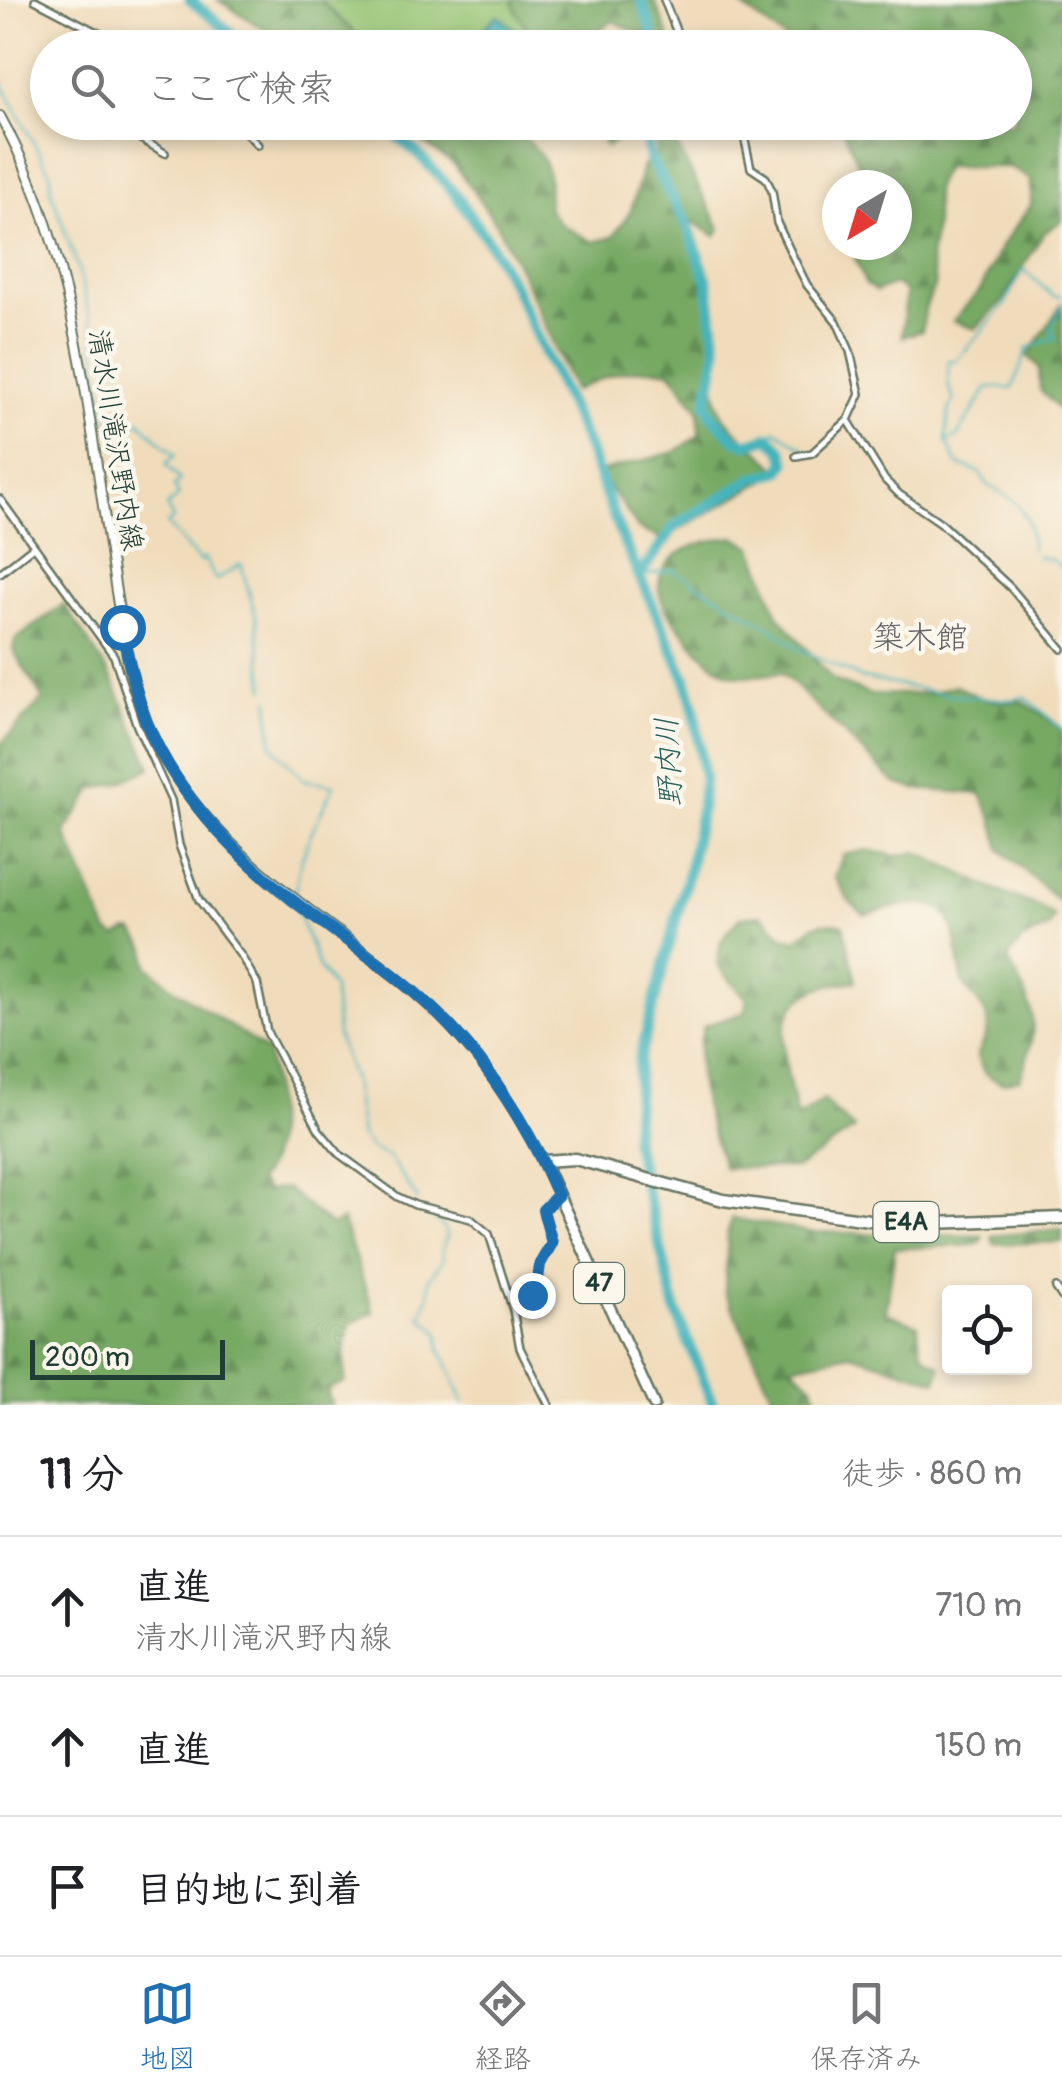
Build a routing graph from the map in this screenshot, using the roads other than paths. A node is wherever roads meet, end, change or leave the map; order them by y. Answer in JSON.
{"nodes":[{"id":1,"x":34,"y":0,"type":"edge"},
{"id":2,"x":664,"y":0,"type":"edge"},
{"id":3,"x":92,"y":30,"type":"edge"},
{"id":4,"x":676,"y":30,"type":"edge"},
{"id":5,"x":0,"y":116,"type":"edge"},
{"id":6,"x":142,"y":140,"type":"edge"},
{"id":7,"x":253,"y":140,"type":"edge"},
{"id":8,"x":745,"y":140,"type":"edge"},
{"id":9,"x":258,"y":145,"type":"dead end"},
{"id":10,"x":165,"y":153,"type":"dead end"},
{"id":11,"x":848,"y":420,"type":"junction"},
{"id":12,"x":796,"y":456,"type":"dead end"},
{"id":13,"x":0,"y":499,"type":"edge"},
{"id":14,"x":33,"y":548,"type":"junction"},
{"id":15,"x":0,"y":573,"type":"edge"},
{"id":16,"x":122,"y":627,"type":"junction"},
{"id":17,"x":101,"y":634,"type":"junction"},
{"id":18,"x":1062,"y":649,"type":"edge"},
{"id":19,"x":543,"y":1162,"type":"junction"},
{"id":20,"x":558,"y":1195,"type":"junction"},
{"id":21,"x":1062,"y":1218,"type":"edge"},
{"id":22,"x":1056,"y":1288,"type":"dead end"},
{"id":23,"x":1062,"y":1296,"type":"edge"},
{"id":24,"x":514,"y":1310,"type":"junction"},
{"id":25,"x":549,"y":1405,"type":"edge"},
{"id":26,"x":654,"y":1405,"type":"edge"}],
"edges":[{"from":1,"to":3,"type":"street"},
{"from":2,"to":4,"type":"street"},
{"from":5,"to":16,"type":"main road","name":"清水川滝沢野内線"},
{"from":6,"to":10,"type":"street"},
{"from":7,"to":9,"type":"street"},
{"from":8,"to":11,"type":"street"},
{"from":11,"to":12,"type":"street"},
{"from":11,"to":18,"type":"street"},
{"from":13,"to":14,"type":"street"},
{"from":14,"to":15,"type":"street"},
{"from":14,"to":17,"type":"street"},
{"from":16,"to":17,"type":"street"},
{"from":16,"to":19,"type":"main road","name":"清水川滝沢野内線"},
{"from":17,"to":24,"type":"street"},
{"from":19,"to":20,"type":"main road","number":"47"},
{"from":19,"to":21,"type":"highway","number":"E4A"},
{"from":20,"to":24,"type":"street"},
{"from":20,"to":26,"type":"main road","number":"47"},
{"from":22,"to":23,"type":"street"},
{"from":24,"to":25,"type":"street"}]}
